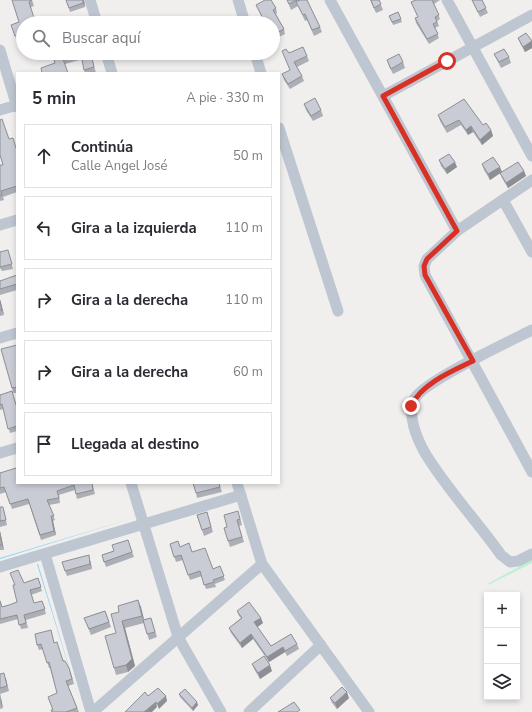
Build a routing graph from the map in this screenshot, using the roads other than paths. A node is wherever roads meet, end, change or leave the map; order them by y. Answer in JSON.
{"nodes":[{"id":1,"x":90,"y":0,"type":"edge"},
{"id":2,"x":238,"y":0,"type":"edge"},
{"id":3,"x":330,"y":0,"type":"edge"},
{"id":4,"x":447,"y":0,"type":"edge"},
{"id":5,"x":532,"y":15,"type":"edge"},
{"id":6,"x":95,"y":16,"type":"edge"},
{"id":7,"x":243,"y":16,"type":"edge"},
{"id":8,"x":472,"y":47,"type":"junction"},
{"id":9,"x":0,"y":50,"type":"edge"},
{"id":10,"x":108,"y":60,"type":"edge"},
{"id":11,"x":257,"y":60,"type":"edge"},
{"id":12,"x":112,"y":72,"type":"edge"},
{"id":13,"x":261,"y":72,"type":"edge"},
{"id":14,"x":383,"y":96,"type":"junction"},
{"id":15,"x":16,"y":103,"type":"edge"},
{"id":16,"x":16,"y":106,"type":"edge"},
{"id":17,"x":0,"y":110,"type":"edge"},
{"id":18,"x":280,"y":131,"type":"edge"},
{"id":19,"x":532,"y":156,"type":"edge"},
{"id":20,"x":532,"y":180,"type":"edge"},
{"id":21,"x":504,"y":200,"type":"junction"},
{"id":22,"x":16,"y":220,"type":"edge"},
{"id":23,"x":0,"y":225,"type":"edge"},
{"id":24,"x":457,"y":231,"type":"junction"},
{"id":25,"x":532,"y":252,"type":"edge"},
{"id":26,"x":338,"y":311,"type":"dead end"},
{"id":27,"x":532,"y":330,"type":"edge"},
{"id":28,"x":16,"y":333,"type":"edge"},
{"id":29,"x":0,"y":338,"type":"edge"},
{"id":30,"x":473,"y":361,"type":"junction"},
{"id":31,"x":16,"y":448,"type":"edge"},
{"id":32,"x":0,"y":453,"type":"edge"},
{"id":33,"x":532,"y":472,"type":"edge"},
{"id":34,"x":131,"y":484,"type":"edge"},
{"id":35,"x":237,"y":484,"type":"edge"},
{"id":36,"x":241,"y":495,"type":"junction"},
{"id":37,"x":144,"y":524,"type":"junction"},
{"id":38,"x":44,"y":554,"type":"junction"},
{"id":39,"x":532,"y":554,"type":"edge"},
{"id":40,"x":262,"y":564,"type":"junction"},
{"id":41,"x":0,"y":567,"type":"edge"},
{"id":42,"x":178,"y":638,"type":"junction"},
{"id":43,"x":321,"y":645,"type":"junction"},
{"id":44,"x":92,"y":712,"type":"edge"},
{"id":45,"x":221,"y":712,"type":"edge"},
{"id":46,"x":249,"y":712,"type":"edge"},
{"id":47,"x":369,"y":712,"type":"edge"}],
"edges":[{"from":1,"to":6,"type":"street"},
{"from":2,"to":7,"type":"street"},
{"from":3,"to":14,"type":"street"},
{"from":4,"to":8,"type":"street"},
{"from":5,"to":8,"type":"street"},
{"from":8,"to":14,"type":"street"},
{"from":8,"to":19,"type":"street"},
{"from":9,"to":15,"type":"street"},
{"from":10,"to":12,"type":"street"},
{"from":11,"to":13,"type":"street"},
{"from":14,"to":24,"type":"street"},
{"from":16,"to":17,"type":"street"},
{"from":18,"to":26,"type":"street"},
{"from":20,"to":21,"type":"street"},
{"from":21,"to":24,"type":"street"},
{"from":21,"to":25,"type":"street"},
{"from":22,"to":23,"type":"street"},
{"from":24,"to":30,"type":"street"},
{"from":27,"to":30,"type":"street"},
{"from":28,"to":29,"type":"street"},
{"from":30,"to":33,"type":"street"},
{"from":30,"to":39,"type":"street"},
{"from":31,"to":32,"type":"street"},
{"from":34,"to":37,"type":"street"},
{"from":35,"to":36,"type":"street"},
{"from":36,"to":37,"type":"street"},
{"from":36,"to":40,"type":"street"},
{"from":37,"to":38,"type":"street"},
{"from":37,"to":42,"type":"street"},
{"from":38,"to":41,"type":"street"},
{"from":38,"to":44,"type":"street"},
{"from":40,"to":42,"type":"street"},
{"from":40,"to":43,"type":"street"},
{"from":42,"to":44,"type":"street"},
{"from":42,"to":45,"type":"street"},
{"from":43,"to":46,"type":"street"},
{"from":43,"to":47,"type":"street"}]}
